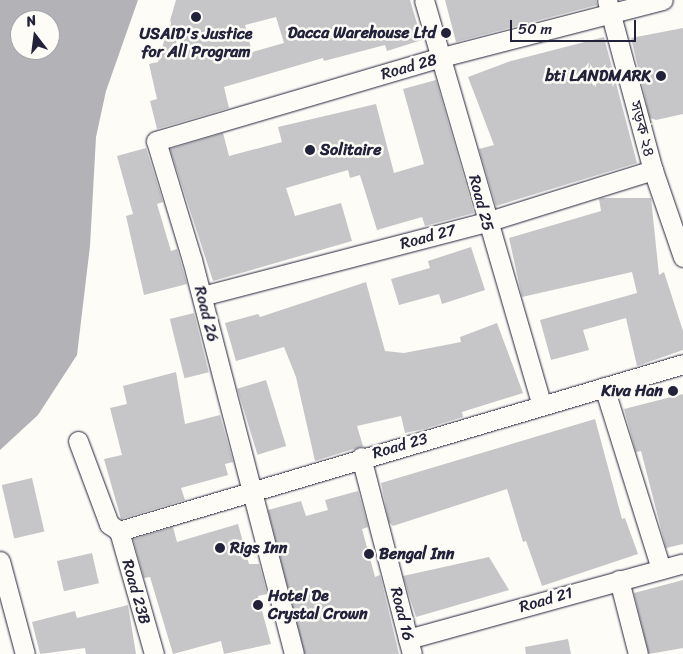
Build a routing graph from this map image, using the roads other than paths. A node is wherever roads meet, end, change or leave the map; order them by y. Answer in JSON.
{"nodes":[{"id":1,"x":424,"y":0,"type":"edge"},
{"id":2,"x":663,"y":0,"type":"edge"},
{"id":3,"x":609,"y":7,"type":"edge"},
{"id":4,"x":442,"y":57,"type":"junction"},
{"id":5,"x":156,"y":141,"type":"joint"},
{"id":6,"x":653,"y":170,"type":"junction"},
{"id":7,"x":486,"y":222,"type":"junction"},
{"id":8,"x":683,"y":257,"type":"edge"},
{"id":9,"x":202,"y":296,"type":"junction"},
{"id":10,"x":683,"y":364,"type":"edge"},
{"id":11,"x":604,"y":388,"type":"junction"},
{"id":12,"x":542,"y":405,"type":"junction"},
{"id":13,"x":78,"y":441,"type":"dead end"},
{"id":14,"x":361,"y":457,"type":"junction"},
{"id":15,"x":251,"y":489,"type":"junction"},
{"id":16,"x":118,"y":531,"type":"junction"},
{"id":17,"x":0,"y":560,"type":"edge"},
{"id":18,"x":683,"y":563,"type":"edge"},
{"id":19,"x":661,"y":569,"type":"junction"},
{"id":20,"x":619,"y":580,"type":"junction"},
{"id":21,"x":410,"y":646,"type":"edge"},
{"id":22,"x":25,"y":654,"type":"edge"},
{"id":23,"x":154,"y":654,"type":"edge"},
{"id":24,"x":294,"y":654,"type":"edge"},
{"id":25,"x":638,"y":654,"type":"edge"}],
"edges":[{"from":1,"to":4,"type":"street","name":"Road 25"},
{"from":2,"to":3,"type":"street","name":"Road 28"},
{"from":3,"to":4,"type":"street","name":"Road 28"},
{"from":3,"to":6,"type":"street","name":"সড়ক ২৪"},
{"from":4,"to":5,"type":"street","name":"Road 28"},
{"from":4,"to":7,"type":"street","name":"Road 25"},
{"from":5,"to":9,"type":"street","name":"Road 26"},
{"from":6,"to":7,"type":"street","name":"Road 27"},
{"from":6,"to":8,"type":"street","name":"সড়ক ২৪"},
{"from":7,"to":9,"type":"street","name":"Road 27"},
{"from":7,"to":12,"type":"street","name":"Road 25"},
{"from":9,"to":15,"type":"street","name":"Road 26"},
{"from":10,"to":11,"type":"street","name":"Road 23"},
{"from":11,"to":12,"type":"street","name":"Road 23"},
{"from":11,"to":19,"type":"street"},
{"from":12,"to":14,"type":"street","name":"Road 23"},
{"from":13,"to":16,"type":"street"},
{"from":14,"to":15,"type":"street","name":"Road 23"},
{"from":14,"to":21,"type":"street","name":"Road 16"},
{"from":15,"to":16,"type":"street","name":"Road 23"},
{"from":15,"to":24,"type":"street","name":"Road 26"},
{"from":16,"to":23,"type":"street","name":"Road 23B"},
{"from":17,"to":22,"type":"street"},
{"from":18,"to":19,"type":"street","name":"Road 21"},
{"from":19,"to":20,"type":"street","name":"Road 21"},
{"from":20,"to":21,"type":"street","name":"Road 21"},
{"from":20,"to":25,"type":"street"}]}
